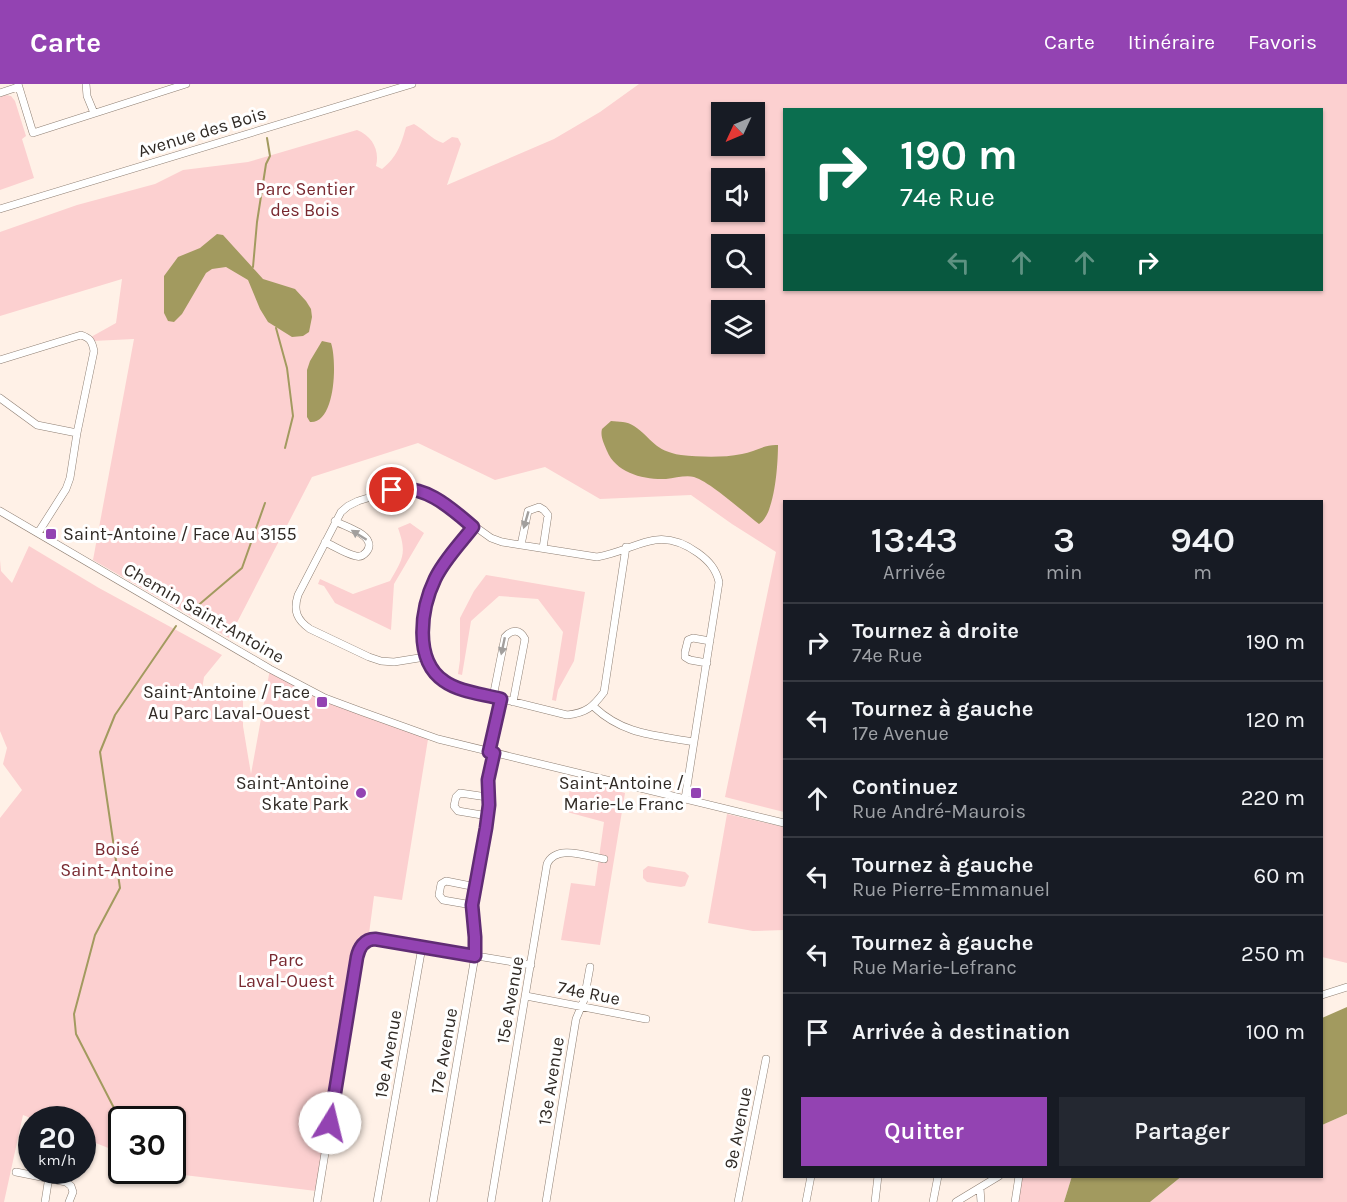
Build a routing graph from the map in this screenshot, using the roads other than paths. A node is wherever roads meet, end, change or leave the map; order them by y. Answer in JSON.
{"nodes":[{"id":1,"x":86,"y":84,"type":"edge"},
{"id":2,"x":186,"y":84,"type":"edge"},
{"id":3,"x":412,"y":84,"type":"edge"},
{"id":4,"x":18,"y":86,"type":"edge"},
{"id":5,"x":162,"y":88,"type":"edge"},
{"id":6,"x":0,"y":93,"type":"edge"},
{"id":7,"x":94,"y":113,"type":"junction"},
{"id":8,"x":0,"y":209,"type":"edge"},
{"id":9,"x":0,"y":360,"type":"edge"},
{"id":10,"x":0,"y":398,"type":"edge"},
{"id":11,"x":77,"y":433,"type":"junction"},
{"id":12,"x":0,"y":511,"type":"edge"},
{"id":13,"x":336,"y":521,"type":"junction"},
{"id":14,"x":473,"y":527,"type":"junction"},
{"id":15,"x":38,"y":533,"type":"junction"},
{"id":16,"x":325,"y":542,"type":"junction"},
{"id":17,"x":520,"y":545,"type":"junction"},
{"id":18,"x":626,"y":547,"type":"junction"},
{"id":19,"x":543,"y":548,"type":"junction"},
{"id":20,"x":710,"y":641,"type":"junction"},
{"id":21,"x":425,"y":657,"type":"junction"},
{"id":22,"x":707,"y":663,"type":"junction"},
{"id":23,"x":497,"y":698,"type":"junction"},
{"id":24,"x":513,"y":702,"type":"junction"},
{"id":25,"x":594,"y":707,"type":"junction"},
{"id":26,"x":694,"y":742,"type":"junction"},
{"id":27,"x":491,"y":752,"type":"junction"},
{"id":28,"x":487,"y":797,"type":"junction"},
{"id":29,"x":685,"y":799,"type":"junction"},
{"id":30,"x":488,"y":816,"type":"junction"},
{"id":31,"x":783,"y":823,"type":"edge"},
{"id":32,"x":604,"y":859,"type":"dead end"},
{"id":33,"x":476,"y":887,"type":"junction"},
{"id":34,"x":472,"y":905,"type":"junction"},
{"id":35,"x":422,"y":947,"type":"junction"},
{"id":36,"x":475,"y":956,"type":"junction"},
{"id":37,"x":531,"y":965,"type":"junction"},
{"id":38,"x":590,"y":967,"type":"dead end"},
{"id":39,"x":1347,"y":987,"type":"edge"},
{"id":40,"x":1323,"y":995,"type":"edge"},
{"id":41,"x":526,"y":996,"type":"junction"},
{"id":42,"x":580,"y":1007,"type":"junction"},
{"id":43,"x":646,"y":1019,"type":"dead end"},
{"id":44,"x":766,"y":1059,"type":"dead end"},
{"id":45,"x":810,"y":1178,"type":"edge"},
{"id":46,"x":878,"y":1178,"type":"edge"},
{"id":47,"x":938,"y":1178,"type":"edge"},
{"id":48,"x":996,"y":1178,"type":"edge"},
{"id":49,"x":1018,"y":1178,"type":"edge"},
{"id":50,"x":48,"y":1184,"type":"edge"},
{"id":51,"x":68,"y":1184,"type":"edge"},
{"id":52,"x":980,"y":1188,"type":"junction"},
{"id":53,"x":45,"y":1202,"type":"edge"},
{"id":54,"x":69,"y":1202,"type":"edge"},
{"id":55,"x":317,"y":1202,"type":"edge"},
{"id":56,"x":377,"y":1202,"type":"edge"},
{"id":57,"x":433,"y":1202,"type":"edge"},
{"id":58,"x":491,"y":1202,"type":"edge"},
{"id":59,"x":546,"y":1202,"type":"edge"},
{"id":60,"x":738,"y":1202,"type":"edge"},
{"id":61,"x":806,"y":1202,"type":"edge"},
{"id":62,"x":875,"y":1202,"type":"edge"},
{"id":63,"x":933,"y":1202,"type":"edge"},
{"id":64,"x":956,"y":1202,"type":"edge"},
{"id":65,"x":981,"y":1202,"type":"edge"},
{"id":66,"x":1015,"y":1202,"type":"edge"}],
"edges":[{"from":1,"to":7,"type":"street"},
{"from":2,"to":5,"type":"street"},
{"from":3,"to":8,"type":"street","name":"Avenue des Bois"},
{"from":4,"to":6,"type":"street"},
{"from":4,"to":7,"type":"street"},
{"from":5,"to":7,"type":"street"},
{"from":9,"to":11,"type":"street"},
{"from":10,"to":11,"type":"street"},
{"from":11,"to":15,"type":"street"},
{"from":12,"to":15,"type":"street","name":"Chemin Saint-Antoine"},
{"from":13,"to":14,"type":"street"},
{"from":13,"to":16,"type":"street"},
{"from":16,"to":13,"type":"street","one_way":true},
{"from":14,"to":17,"type":"street"},
{"from":14,"to":21,"type":"street"},
{"from":15,"to":27,"type":"street","name":"Chemin Saint-Antoine"},
{"from":16,"to":21,"type":"street"},
{"from":17,"to":19,"type":"street"},
{"from":19,"to":17,"type":"street","one_way":true},
{"from":18,"to":19,"type":"street"},
{"from":18,"to":20,"type":"street"},
{"from":18,"to":25,"type":"street"},
{"from":20,"to":22,"type":"street"},
{"from":20,"to":22,"type":"street"},
{"from":21,"to":23,"type":"street"},
{"from":22,"to":26,"type":"street"},
{"from":23,"to":24,"type":"street"},
{"from":24,"to":23,"type":"street","name":"17e Avenue","one_way":true},
{"from":23,"to":27,"type":"street","name":"17e Avenue"},
{"from":24,"to":25,"type":"street"},
{"from":25,"to":26,"type":"street"},
{"from":26,"to":29,"type":"street"},
{"from":27,"to":28,"type":"street","name":"17e Avenue"},
{"from":27,"to":29,"type":"street","name":"Chemin Saint-Antoine"},
{"from":28,"to":30,"type":"street","name":"17e Avenue"},
{"from":28,"to":30,"type":"street"},
{"from":29,"to":31,"type":"street","name":"Chemin Saint-Antoine"},
{"from":30,"to":33,"type":"street","name":"17e Avenue"},
{"from":32,"to":37,"type":"street","name":"15e Avenue"},
{"from":33,"to":34,"type":"street","name":"17e Avenue"},
{"from":33,"to":34,"type":"street"},
{"from":34,"to":36,"type":"street","name":"17e Avenue"},
{"from":35,"to":36,"type":"street"},
{"from":35,"to":55,"type":"street"},
{"from":35,"to":56,"type":"street","name":"19e Avenue"},
{"from":36,"to":37,"type":"street"},
{"from":36,"to":57,"type":"street","name":"17e Avenue"},
{"from":37,"to":41,"type":"street","name":"15e Avenue"},
{"from":38,"to":42,"type":"street","name":"13e Avenue"},
{"from":39,"to":40,"type":"street"},
{"from":41,"to":42,"type":"street","name":"74e Rue"},
{"from":41,"to":58,"type":"street","name":"15e Avenue"},
{"from":42,"to":43,"type":"street","name":"74e Rue"},
{"from":42,"to":59,"type":"street","name":"13e Avenue"},
{"from":44,"to":60,"type":"street","name":"9e Avenue"},
{"from":45,"to":61,"type":"street"},
{"from":46,"to":62,"type":"street"},
{"from":47,"to":63,"type":"street"},
{"from":48,"to":52,"type":"street"},
{"from":49,"to":66,"type":"street"},
{"from":50,"to":53,"type":"street"},
{"from":51,"to":54,"type":"street"},
{"from":52,"to":64,"type":"street"},
{"from":52,"to":65,"type":"street"}]}
